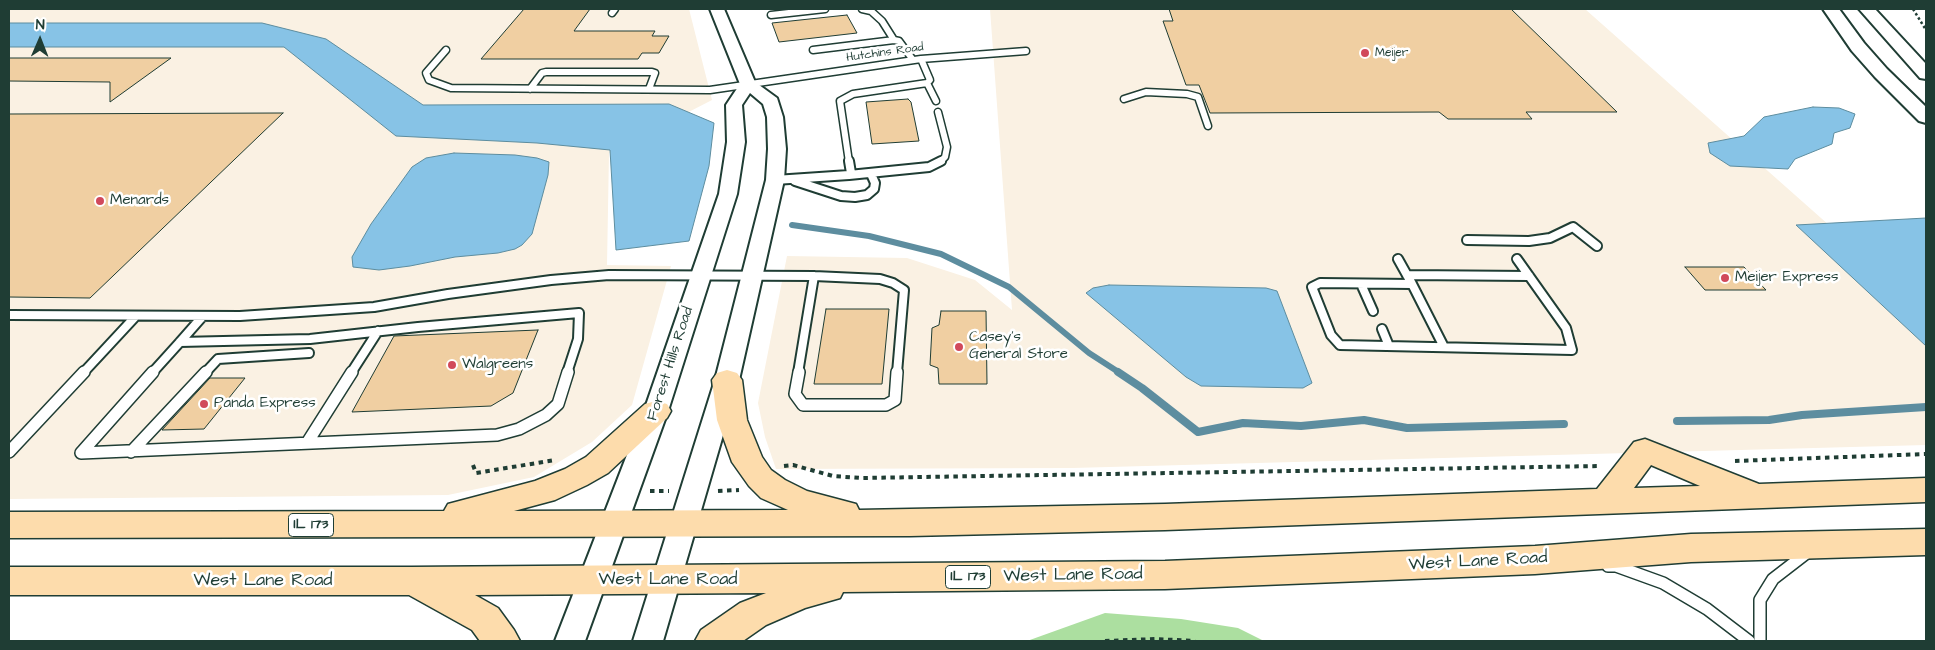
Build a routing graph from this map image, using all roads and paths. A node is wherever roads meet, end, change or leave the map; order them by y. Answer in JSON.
{"nodes":[{"id":1,"x":717,"y":9,"type":"edge"},
{"id":2,"x":824,"y":9,"type":"edge"},
{"id":3,"x":862,"y":9,"type":"edge"},
{"id":4,"x":1831,"y":9,"type":"edge"},
{"id":5,"x":1867,"y":9,"type":"edge"},
{"id":6,"x":1913,"y":9,"type":"edge"},
{"id":7,"x":771,"y":15,"type":"dead end"},
{"id":8,"x":1926,"y":30,"type":"edge"},
{"id":9,"x":894,"y":40,"type":"junction"},
{"id":10,"x":446,"y":50,"type":"dead end"},
{"id":11,"x":813,"y":50,"type":"dead end"},
{"id":12,"x":1026,"y":51,"type":"dead end"},
{"id":13,"x":917,"y":60,"type":"junction"},
{"id":14,"x":1926,"y":74,"type":"edge"},
{"id":15,"x":927,"y":83,"type":"junction"},
{"id":16,"x":748,"y":84,"type":"junction"},
{"id":17,"x":530,"y":89,"type":"junction"},
{"id":18,"x":649,"y":89,"type":"junction"},
{"id":19,"x":1124,"y":99,"type":"dead end"},
{"id":20,"x":936,"y":101,"type":"dead end"},
{"id":21,"x":938,"y":112,"type":"dead end"},
{"id":22,"x":1926,"y":117,"type":"edge"},
{"id":23,"x":1208,"y":126,"type":"dead end"},
{"id":24,"x":871,"y":174,"type":"junction"},
{"id":25,"x":849,"y":176,"type":"junction"},
{"id":26,"x":784,"y":180,"type":"junction"},
{"id":27,"x":1466,"y":240,"type":"dead end"},
{"id":28,"x":1597,"y":246,"type":"dead end"},
{"id":29,"x":1398,"y":259,"type":"dead end"},
{"id":30,"x":1517,"y":259,"type":"dead end"},
{"id":31,"x":700,"y":274,"type":"junction"},
{"id":32,"x":751,"y":275,"type":"junction"},
{"id":33,"x":1407,"y":275,"type":"junction"},
{"id":34,"x":814,"y":276,"type":"junction"},
{"id":35,"x":1529,"y":276,"type":"junction"},
{"id":36,"x":1361,"y":284,"type":"junction"},
{"id":37,"x":1412,"y":284,"type":"junction"},
{"id":38,"x":1373,"y":310,"type":"dead end"},
{"id":39,"x":9,"y":315,"type":"edge"},
{"id":40,"x":202,"y":317,"type":"junction"},
{"id":41,"x":135,"y":318,"type":"junction"},
{"id":42,"x":1382,"y":329,"type":"dead end"},
{"id":43,"x":378,"y":331,"type":"junction"},
{"id":44,"x":179,"y":342,"type":"junction"},
{"id":45,"x":1389,"y":346,"type":"junction"},
{"id":46,"x":1444,"y":347,"type":"junction"},
{"id":47,"x":309,"y":353,"type":"dead end"},
{"id":48,"x":727,"y":380,"type":"junction"},
{"id":49,"x":656,"y":411,"type":"junction"},
{"id":50,"x":307,"y":443,"type":"junction"},
{"id":51,"x":9,"y":452,"type":"edge"},
{"id":52,"x":132,"y":452,"type":"junction"},
{"id":53,"x":1926,"y":454,"type":"edge"},
{"id":54,"x":558,"y":461,"type":"dead end"},
{"id":55,"x":1727,"y":462,"type":"dead end"},
{"id":56,"x":473,"y":465,"type":"dead end"},
{"id":57,"x":1633,"y":465,"type":"junction"},
{"id":58,"x":777,"y":469,"type":"dead end"},
{"id":59,"x":744,"y":487,"type":"dead end"},
{"id":60,"x":1926,"y":490,"type":"edge"},
{"id":61,"x":724,"y":491,"type":"dead end"},
{"id":62,"x":1755,"y":496,"type":"junction"},
{"id":63,"x":1606,"y":501,"type":"junction"},
{"id":64,"x":910,"y":522,"type":"junction"},
{"id":65,"x":684,"y":523,"type":"junction"},
{"id":66,"x":416,"y":524,"type":"junction"},
{"id":67,"x":614,"y":524,"type":"junction"},
{"id":68,"x":9,"y":525,"type":"edge"},
{"id":69,"x":1926,"y":542,"type":"edge"},
{"id":70,"x":1819,"y":544,"type":"junction"},
{"id":71,"x":1535,"y":560,"type":"junction"},
{"id":72,"x":904,"y":578,"type":"junction"},
{"id":73,"x":593,"y":580,"type":"junction"},
{"id":74,"x":666,"y":580,"type":"junction"},
{"id":75,"x":9,"y":581,"type":"edge"},
{"id":76,"x":412,"y":581,"type":"junction"},
{"id":77,"x":501,"y":641,"type":"edge"},
{"id":78,"x":570,"y":641,"type":"edge"},
{"id":79,"x":648,"y":641,"type":"edge"},
{"id":80,"x":714,"y":641,"type":"edge"},
{"id":81,"x":1105,"y":641,"type":"edge"},
{"id":82,"x":1195,"y":641,"type":"edge"},
{"id":83,"x":1749,"y":641,"type":"edge"},
{"id":84,"x":1760,"y":641,"type":"edge"}],
"edges":[{"from":1,"to":16,"type":"street"},
{"from":2,"to":7,"type":"lane"},
{"from":3,"to":9,"type":"lane"},
{"from":4,"to":22,"type":"main road"},
{"from":5,"to":14,"type":"main road"},
{"from":6,"to":8,"type":"path"},
{"from":9,"to":11,"type":"lane"},
{"from":9,"to":13,"type":"lane"},
{"from":10,"to":17,"type":"lane"},
{"from":12,"to":13,"type":"lane","name":"Hutchins Road"},
{"from":13,"to":15,"type":"lane"},
{"from":13,"to":16,"type":"lane","name":"Hutchins Road"},
{"from":15,"to":20,"type":"lane"},
{"from":15,"to":25,"type":"lane"},
{"from":16,"to":18,"type":"lane"},
{"from":16,"to":26,"type":"street"},
{"from":16,"to":31,"type":"street","name":"Forest Hills Road"},
{"from":17,"to":18,"type":"lane"},
{"from":17,"to":18,"type":"lane"},
{"from":19,"to":23,"type":"lane"},
{"from":21,"to":24,"type":"lane"},
{"from":24,"to":25,"type":"lane"},
{"from":24,"to":26,"type":"lane"},
{"from":25,"to":26,"type":"lane"},
{"from":26,"to":32,"type":"street"},
{"from":27,"to":28,"type":"lane"},
{"from":29,"to":33,"type":"lane"},
{"from":30,"to":35,"type":"lane"},
{"from":31,"to":32,"type":"lane"},
{"from":31,"to":40,"type":"lane"},
{"from":31,"to":49,"type":"street","name":"Forest Hills Road"},
{"from":32,"to":34,"type":"lane"},
{"from":32,"to":48,"type":"street"},
{"from":33,"to":35,"type":"lane"},
{"from":33,"to":37,"type":"lane"},
{"from":34,"to":34,"type":"lane"},
{"from":35,"to":46,"type":"lane"},
{"from":36,"to":37,"type":"lane"},
{"from":36,"to":38,"type":"lane"},
{"from":36,"to":45,"type":"lane"},
{"from":37,"to":46,"type":"lane"},
{"from":39,"to":41,"type":"lane"},
{"from":40,"to":41,"type":"lane"},
{"from":40,"to":44,"type":"lane"},
{"from":41,"to":51,"type":"lane"},
{"from":42,"to":45,"type":"lane"},
{"from":43,"to":44,"type":"lane"},
{"from":43,"to":50,"type":"lane"},
{"from":43,"to":50,"type":"lane"},
{"from":44,"to":52,"type":"lane"},
{"from":45,"to":46,"type":"lane"},
{"from":47,"to":52,"type":"lane"},
{"from":48,"to":64,"type":"main road"},
{"from":48,"to":65,"type":"street"},
{"from":49,"to":66,"type":"main road"},
{"from":49,"to":67,"type":"street","name":"Forest Hills Road"},
{"from":50,"to":52,"type":"lane"},
{"from":53,"to":55,"type":"path"},
{"from":54,"to":56,"type":"path"},
{"from":57,"to":58,"type":"path"},
{"from":57,"to":62,"type":"main road"},
{"from":57,"to":63,"type":"main road"},
{"from":59,"to":61,"type":"path"},
{"from":60,"to":62,"type":"main road","number":"IL 173"},
{"from":62,"to":63,"type":"main road","number":"IL 173"},
{"from":63,"to":64,"type":"main road","number":"IL 173"},
{"from":64,"to":65,"type":"main road","number":"IL 173"},
{"from":65,"to":67,"type":"main road","number":"IL 173"},
{"from":65,"to":74,"type":"street"},
{"from":66,"to":67,"type":"main road","number":"IL 173"},
{"from":66,"to":68,"type":"main road","number":"IL 173"},
{"from":67,"to":73,"type":"street","name":"Forest Hills Road"},
{"from":69,"to":70,"type":"main road","name":"West Lane Road","number":"IL 173"},
{"from":70,"to":71,"type":"main road","name":"West Lane Road","number":"IL 173"},
{"from":70,"to":84,"type":"lane"},
{"from":71,"to":72,"type":"main road","name":"West Lane Road","number":"IL 173"},
{"from":71,"to":83,"type":"lane"},
{"from":72,"to":74,"type":"main road","name":"West Lane Road","number":"IL 173"},
{"from":72,"to":80,"type":"main road"},
{"from":73,"to":74,"type":"main road","name":"West Lane Road","number":"IL 173"},
{"from":73,"to":76,"type":"main road","name":"West Lane Road","number":"IL 173"},
{"from":73,"to":78,"type":"street","name":"Forest Hills Road"},
{"from":74,"to":79,"type":"street"},
{"from":75,"to":76,"type":"main road","name":"West Lane Road","number":"IL 173"},
{"from":76,"to":77,"type":"main road"},
{"from":81,"to":82,"type":"path"}]}
